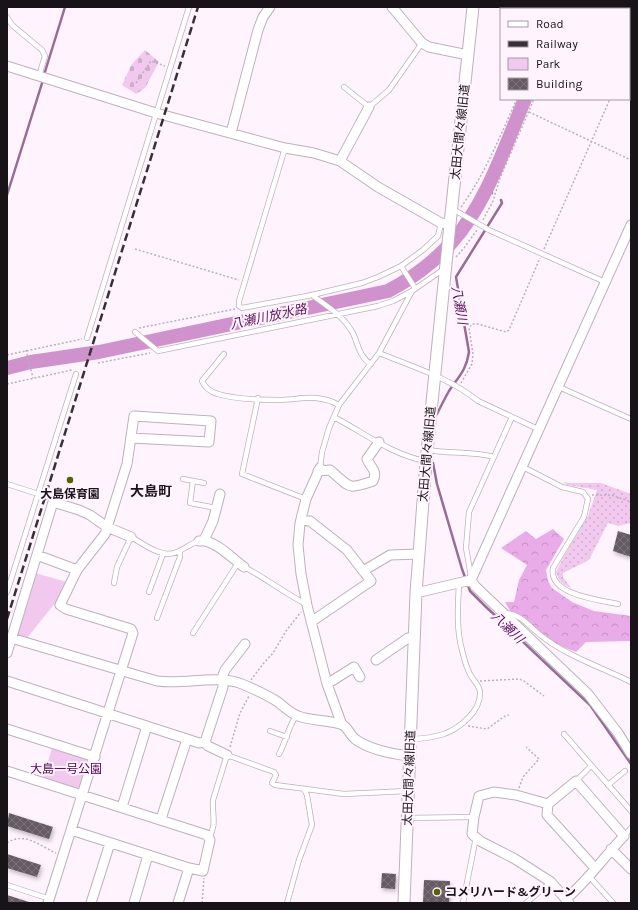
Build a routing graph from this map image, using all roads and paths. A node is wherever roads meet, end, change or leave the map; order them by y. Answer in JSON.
{"nodes":[{"id":1,"x":189,"y":7,"type":"edge"},
{"id":2,"x":270,"y":7,"type":"edge"},
{"id":3,"x":392,"y":7,"type":"edge"},
{"id":4,"x":473,"y":7,"type":"edge"},
{"id":5,"x":7,"y":17,"type":"edge"},
{"id":6,"x":422,"y":43,"type":"junction"},
{"id":7,"x":468,"y":55,"type":"junction"},
{"id":8,"x":7,"y":66,"type":"edge"},
{"id":9,"x":170,"y":68,"type":"junction"},
{"id":10,"x":39,"y":76,"type":"junction"},
{"id":11,"x":136,"y":83,"type":"dead end"},
{"id":12,"x":344,"y":87,"type":"dead end"},
{"id":13,"x":517,"y":100,"type":"edge"},
{"id":14,"x":534,"y":100,"type":"edge"},
{"id":15,"x":370,"y":107,"type":"junction"},
{"id":16,"x":529,"y":112,"type":"junction"},
{"id":17,"x":156,"y":113,"type":"junction"},
{"id":18,"x":231,"y":133,"type":"junction"},
{"id":19,"x":285,"y":148,"type":"junction"},
{"id":20,"x":631,"y":160,"type":"edge"},
{"id":21,"x":340,"y":161,"type":"junction"},
{"id":22,"x":457,"y":212,"type":"junction"},
{"id":23,"x":480,"y":225,"type":"junction"},
{"id":24,"x":631,"y":225,"type":"edge"},
{"id":25,"x":447,"y":226,"type":"junction"},
{"id":26,"x":135,"y":249,"type":"dead end"},
{"id":27,"x":445,"y":267,"type":"junction"},
{"id":28,"x":402,"y":268,"type":"junction"},
{"id":29,"x":245,"y":281,"type":"junction"},
{"id":30,"x":605,"y":282,"type":"junction"},
{"id":31,"x":414,"y":288,"type":"junction"},
{"id":32,"x":313,"y":296,"type":"junction"},
{"id":33,"x":242,"y":308,"type":"junction"},
{"id":34,"x":336,"y":314,"type":"junction"},
{"id":35,"x":134,"y":331,"type":"joint"},
{"id":36,"x":87,"y":338,"type":"joint"},
{"id":37,"x":26,"y":350,"type":"junction"},
{"id":38,"x":156,"y":350,"type":"junction"},
{"id":39,"x":379,"y":353,"type":"junction"},
{"id":40,"x":224,"y":354,"type":"dead end"},
{"id":41,"x":7,"y":355,"type":"edge"},
{"id":42,"x":98,"y":363,"type":"dead end"},
{"id":43,"x":371,"y":364,"type":"junction"},
{"id":44,"x":76,"y":374,"type":"joint"},
{"id":45,"x":434,"y":376,"type":"junction"},
{"id":46,"x":33,"y":378,"type":"junction"},
{"id":47,"x":7,"y":384,"type":"edge"},
{"id":48,"x":559,"y":387,"type":"junction"},
{"id":49,"x":258,"y":398,"type":"junction"},
{"id":50,"x":339,"y":405,"type":"junction"},
{"id":51,"x":334,"y":417,"type":"junction"},
{"id":52,"x":512,"y":417,"type":"junction"},
{"id":53,"x":631,"y":419,"type":"edge"},
{"id":54,"x":538,"y":429,"type":"junction"},
{"id":55,"x":131,"y":438,"type":"junction"},
{"id":56,"x":379,"y":442,"type":"junction"},
{"id":57,"x":427,"y":456,"type":"junction"},
{"id":58,"x":494,"y":457,"type":"junction"},
{"id":59,"x":523,"y":467,"type":"junction"},
{"id":60,"x":319,"y":470,"type":"junction"},
{"id":61,"x":184,"y":479,"type":"dead end"},
{"id":62,"x":194,"y":481,"type":"junction"},
{"id":63,"x":204,"y":483,"type":"dead end"},
{"id":64,"x":7,"y":484,"type":"edge"},
{"id":65,"x":38,"y":493,"type":"junction"},
{"id":66,"x":220,"y":494,"type":"dead end"},
{"id":67,"x":586,"y":495,"type":"junction"},
{"id":68,"x":54,"y":499,"type":"dead end"},
{"id":69,"x":306,"y":499,"type":"junction"},
{"id":70,"x":631,"y":502,"type":"edge"},
{"id":71,"x":216,"y":508,"type":"junction"},
{"id":72,"x":301,"y":520,"type":"junction"},
{"id":73,"x":107,"y":527,"type":"junction"},
{"id":74,"x":131,"y":537,"type":"junction"},
{"id":75,"x":202,"y":540,"type":"junction"},
{"id":76,"x":180,"y":551,"type":"junction"},
{"id":77,"x":163,"y":554,"type":"junction"},
{"id":78,"x":419,"y":554,"type":"junction"},
{"id":79,"x":37,"y":555,"type":"junction"},
{"id":80,"x":241,"y":565,"type":"junction"},
{"id":81,"x":77,"y":570,"type":"junction"},
{"id":82,"x":363,"y":571,"type":"junction"},
{"id":83,"x":466,"y":581,"type":"junction"},
{"id":84,"x":114,"y":583,"type":"dead end"},
{"id":85,"x":7,"y":592,"type":"edge"},
{"id":86,"x":149,"y":592,"type":"dead end"},
{"id":87,"x":416,"y":593,"type":"junction"},
{"id":88,"x":618,"y":604,"type":"dead end"},
{"id":89,"x":307,"y":605,"type":"junction"},
{"id":90,"x":503,"y":614,"type":"junction"},
{"id":91,"x":157,"y":618,"type":"dead end"},
{"id":92,"x":311,"y":622,"type":"junction"},
{"id":93,"x":193,"y":634,"type":"dead end"},
{"id":94,"x":415,"y":637,"type":"junction"},
{"id":95,"x":12,"y":638,"type":"junction"},
{"id":96,"x":246,"y":645,"type":"dead end"},
{"id":97,"x":7,"y":653,"type":"edge"},
{"id":98,"x":376,"y":660,"type":"dead end"},
{"id":99,"x":122,"y":671,"type":"junction"},
{"id":100,"x":360,"y":677,"type":"dead end"},
{"id":101,"x":223,"y":680,"type":"junction"},
{"id":102,"x":7,"y":681,"type":"edge"},
{"id":103,"x":477,"y":682,"type":"junction"},
{"id":104,"x":631,"y":682,"type":"edge"},
{"id":105,"x":249,"y":683,"type":"dead end"},
{"id":106,"x":327,"y":684,"type":"junction"},
{"id":107,"x":250,"y":693,"type":"dead end"},
{"id":108,"x":544,"y":696,"type":"dead end"},
{"id":109,"x":108,"y":713,"type":"junction"},
{"id":110,"x":509,"y":715,"type":"dead end"},
{"id":111,"x":296,"y":716,"type":"junction"},
{"id":112,"x":342,"y":725,"type":"junction"},
{"id":113,"x":460,"y":725,"type":"junction"},
{"id":114,"x":147,"y":726,"type":"junction"},
{"id":115,"x":7,"y":729,"type":"edge"},
{"id":116,"x":270,"y":731,"type":"dead end"},
{"id":117,"x":564,"y":734,"type":"dead end"},
{"id":118,"x":287,"y":738,"type":"junction"},
{"id":119,"x":187,"y":739,"type":"junction"},
{"id":120,"x":411,"y":740,"type":"junction"},
{"id":121,"x":205,"y":742,"type":"junction"},
{"id":122,"x":526,"y":747,"type":"dead end"},
{"id":123,"x":279,"y":754,"type":"dead end"},
{"id":124,"x":631,"y":754,"type":"edge"},
{"id":125,"x":227,"y":755,"type":"junction"},
{"id":126,"x":95,"y":756,"type":"junction"},
{"id":127,"x":410,"y":756,"type":"junction"},
{"id":128,"x":591,"y":766,"type":"junction"},
{"id":129,"x":7,"y":771,"type":"edge"},
{"id":130,"x":625,"y":771,"type":"dead end"},
{"id":131,"x":576,"y":781,"type":"junction"},
{"id":132,"x":608,"y":785,"type":"junction"},
{"id":133,"x":304,"y":789,"type":"junction"},
{"id":134,"x":408,"y":791,"type":"junction"},
{"id":135,"x":82,"y":795,"type":"junction"},
{"id":136,"x":516,"y":795,"type":"junction"},
{"id":137,"x":548,"y":804,"type":"junction"},
{"id":138,"x":122,"y":807,"type":"junction"},
{"id":139,"x":631,"y":811,"type":"edge"},
{"id":140,"x":474,"y":817,"type":"junction"},
{"id":141,"x":407,"y":818,"type":"junction"},
{"id":142,"x":160,"y":819,"type":"junction"},
{"id":143,"x":631,"y":828,"type":"edge"},
{"id":144,"x":71,"y":830,"type":"junction"},
{"id":145,"x":624,"y":836,"type":"junction"},
{"id":146,"x":476,"y":837,"type":"junction"},
{"id":147,"x":210,"y":838,"type":"junction"},
{"id":148,"x":7,"y":843,"type":"edge"},
{"id":149,"x":110,"y":843,"type":"junction"},
{"id":150,"x":611,"y":849,"type":"junction"},
{"id":151,"x":148,"y":855,"type":"junction"},
{"id":152,"x":63,"y":856,"type":"junction"},
{"id":153,"x":189,"y":868,"type":"junction"},
{"id":154,"x":595,"y":868,"type":"junction"},
{"id":155,"x":631,"y":870,"type":"edge"},
{"id":156,"x":203,"y":871,"type":"junction"},
{"id":157,"x":590,"y":876,"type":"junction"},
{"id":158,"x":551,"y":882,"type":"junction"},
{"id":159,"x":7,"y":885,"type":"edge"},
{"id":160,"x":49,"y":901,"type":"edge"},
{"id":161,"x":568,"y":901,"type":"edge"},
{"id":162,"x":91,"y":903,"type":"edge"},
{"id":163,"x":134,"y":903,"type":"edge"},
{"id":164,"x":178,"y":903,"type":"edge"},
{"id":165,"x":202,"y":903,"type":"edge"},
{"id":166,"x":287,"y":903,"type":"edge"},
{"id":167,"x":404,"y":903,"type":"edge"},
{"id":168,"x":463,"y":903,"type":"edge"},
{"id":169,"x":526,"y":903,"type":"edge"},
{"id":170,"x":613,"y":903,"type":"edge"}],
"edges":[{"from":1,"to":9,"type":"lane"},
{"from":2,"to":18,"type":"street"},
{"from":3,"to":6,"type":"street"},
{"from":4,"to":7,"type":"street","name":"太田大間々線旧道"},
{"from":5,"to":10,"type":"lane"},
{"from":6,"to":7,"type":"street"},
{"from":6,"to":15,"type":"lane"},
{"from":7,"to":22,"type":"street","name":"太田大間々線旧道"},
{"from":8,"to":10,"type":"street"},
{"from":9,"to":11,"type":"path"},
{"from":9,"to":17,"type":"lane"},
{"from":10,"to":17,"type":"street"},
{"from":12,"to":15,"type":"lane"},
{"from":13,"to":22,"type":"path"},
{"from":14,"to":16,"type":"path"},
{"from":15,"to":21,"type":"street"},
{"from":16,"to":20,"type":"path"},
{"from":16,"to":23,"type":"path"},
{"from":17,"to":18,"type":"street"},
{"from":17,"to":36,"type":"lane"},
{"from":18,"to":19,"type":"street"},
{"from":19,"to":21,"type":"street"},
{"from":19,"to":29,"type":"lane"},
{"from":21,"to":25,"type":"street"},
{"from":22,"to":23,"type":"lane"},
{"from":22,"to":25,"type":"street","name":"太田大間々線旧道"},
{"from":23,"to":27,"type":"path"},
{"from":23,"to":30,"type":"lane"},
{"from":24,"to":30,"type":"street"},
{"from":25,"to":27,"type":"street","name":"太田大間々線旧道"},
{"from":25,"to":28,"type":"lane"},
{"from":26,"to":29,"type":"path"},
{"from":27,"to":31,"type":"lane"},
{"from":27,"to":45,"type":"street","name":"太田大間々線旧道"},
{"from":28,"to":31,"type":"lane"},
{"from":28,"to":32,"type":"lane"},
{"from":29,"to":33,"type":"lane"},
{"from":30,"to":48,"type":"street"},
{"from":31,"to":34,"type":"lane"},
{"from":31,"to":39,"type":"lane"},
{"from":32,"to":33,"type":"lane"},
{"from":32,"to":34,"type":"lane"},
{"from":33,"to":35,"type":"path"},
{"from":34,"to":38,"type":"lane"},
{"from":34,"to":43,"type":"lane"},
{"from":35,"to":38,"type":"lane"},
{"from":36,"to":37,"type":"path"},
{"from":37,"to":41,"type":"path"},
{"from":37,"to":46,"type":"path"},
{"from":38,"to":42,"type":"path"},
{"from":39,"to":43,"type":"lane"},
{"from":39,"to":45,"type":"lane"},
{"from":40,"to":49,"type":"lane"},
{"from":43,"to":50,"type":"lane"},
{"from":44,"to":46,"type":"path"},
{"from":44,"to":65,"type":"lane"},
{"from":45,"to":52,"type":"lane"},
{"from":45,"to":57,"type":"street","name":"太田大間々線旧道"},
{"from":46,"to":47,"type":"path"},
{"from":48,"to":53,"type":"lane"},
{"from":48,"to":54,"type":"street"},
{"from":49,"to":50,"type":"lane"},
{"from":49,"to":69,"type":"lane"},
{"from":50,"to":51,"type":"lane"},
{"from":51,"to":56,"type":"lane"},
{"from":51,"to":60,"type":"lane"},
{"from":52,"to":54,"type":"lane"},
{"from":52,"to":58,"type":"lane"},
{"from":54,"to":59,"type":"street"},
{"from":55,"to":55,"type":"street"},
{"from":55,"to":73,"type":"street"},
{"from":56,"to":57,"type":"lane"},
{"from":56,"to":60,"type":"street"},
{"from":57,"to":58,"type":"lane"},
{"from":57,"to":78,"type":"street","name":"太田大間々線旧道"},
{"from":58,"to":83,"type":"lane"},
{"from":59,"to":67,"type":"lane"},
{"from":59,"to":83,"type":"street"},
{"from":60,"to":69,"type":"street"},
{"from":61,"to":62,"type":"lane"},
{"from":62,"to":63,"type":"lane"},
{"from":62,"to":71,"type":"lane"},
{"from":64,"to":65,"type":"lane"},
{"from":65,"to":68,"type":"lane"},
{"from":65,"to":85,"type":"lane"},
{"from":66,"to":71,"type":"street"},
{"from":67,"to":70,"type":"path"},
{"from":67,"to":88,"type":"lane"},
{"from":69,"to":72,"type":"street"},
{"from":71,"to":75,"type":"street"},
{"from":72,"to":82,"type":"street"},
{"from":72,"to":89,"type":"street"},
{"from":73,"to":74,"type":"street"},
{"from":73,"to":79,"type":"street"},
{"from":73,"to":81,"type":"street"},
{"from":74,"to":77,"type":"lane"},
{"from":74,"to":84,"type":"lane"},
{"from":75,"to":76,"type":"lane"},
{"from":75,"to":80,"type":"street"},
{"from":76,"to":77,"type":"lane"},
{"from":76,"to":91,"type":"lane"},
{"from":77,"to":86,"type":"lane"},
{"from":78,"to":82,"type":"street"},
{"from":78,"to":87,"type":"street","name":"太田大間々線旧道"},
{"from":79,"to":81,"type":"street"},
{"from":79,"to":95,"type":"street"},
{"from":80,"to":89,"type":"lane"},
{"from":80,"to":93,"type":"lane"},
{"from":81,"to":99,"type":"street"},
{"from":82,"to":92,"type":"street"},
{"from":83,"to":87,"type":"street"},
{"from":83,"to":90,"type":"street"},
{"from":83,"to":103,"type":"lane"},
{"from":87,"to":94,"type":"street","name":"太田大間々線旧道"},
{"from":89,"to":92,"type":"street"},
{"from":89,"to":105,"type":"path"},
{"from":90,"to":104,"type":"lane"},
{"from":90,"to":124,"type":"street"},
{"from":92,"to":106,"type":"street"},
{"from":94,"to":98,"type":"street"},
{"from":94,"to":120,"type":"street","name":"太田大間々線旧道"},
{"from":95,"to":97,"type":"street"},
{"from":95,"to":99,"type":"street"},
{"from":96,"to":101,"type":"street"},
{"from":99,"to":101,"type":"street"},
{"from":99,"to":109,"type":"street"},
{"from":100,"to":106,"type":"street"},
{"from":101,"to":111,"type":"street"},
{"from":101,"to":121,"type":"street"},
{"from":102,"to":109,"type":"street"},
{"from":103,"to":108,"type":"path"},
{"from":103,"to":113,"type":"lane"},
{"from":106,"to":112,"type":"street"},
{"from":107,"to":125,"type":"path"},
{"from":109,"to":114,"type":"street"},
{"from":109,"to":126,"type":"street"},
{"from":110,"to":113,"type":"path"},
{"from":111,"to":112,"type":"street"},
{"from":111,"to":118,"type":"lane"},
{"from":112,"to":127,"type":"street"},
{"from":113,"to":120,"type":"lane"},
{"from":114,"to":119,"type":"street"},
{"from":114,"to":138,"type":"street"},
{"from":115,"to":126,"type":"street"},
{"from":116,"to":118,"type":"lane"},
{"from":117,"to":128,"type":"lane"},
{"from":118,"to":123,"type":"lane"},
{"from":119,"to":121,"type":"street"},
{"from":119,"to":142,"type":"street"},
{"from":120,"to":127,"type":"street","name":"太田大間々線旧道"},
{"from":121,"to":125,"type":"street"},
{"from":122,"to":136,"type":"path"},
{"from":125,"to":133,"type":"lane"},
{"from":125,"to":147,"type":"lane"},
{"from":126,"to":135,"type":"street"},
{"from":127,"to":134,"type":"street","name":"太田大間々線旧道"},
{"from":128,"to":131,"type":"lane"},
{"from":128,"to":132,"type":"lane"},
{"from":129,"to":135,"type":"street"},
{"from":130,"to":132,"type":"lane"},
{"from":131,"to":137,"type":"street"},
{"from":131,"to":145,"type":"street"},
{"from":132,"to":139,"type":"lane"},
{"from":133,"to":134,"type":"lane"},
{"from":133,"to":166,"type":"lane"},
{"from":134,"to":141,"type":"street","name":"太田大間々線旧道"},
{"from":135,"to":138,"type":"street"},
{"from":135,"to":144,"type":"street"},
{"from":136,"to":137,"type":"street"},
{"from":136,"to":140,"type":"street"},
{"from":137,"to":154,"type":"street"},
{"from":138,"to":142,"type":"street"},
{"from":140,"to":141,"type":"lane"},
{"from":140,"to":146,"type":"street"},
{"from":141,"to":167,"type":"street","name":"太田大間々線旧道"},
{"from":142,"to":147,"type":"street"},
{"from":143,"to":145,"type":"lane"},
{"from":144,"to":149,"type":"street"},
{"from":144,"to":152,"type":"street"},
{"from":145,"to":150,"type":"street"},
{"from":146,"to":158,"type":"street"},
{"from":146,"to":168,"type":"lane"},
{"from":147,"to":156,"type":"street"},
{"from":148,"to":152,"type":"path"},
{"from":149,"to":151,"type":"street"},
{"from":149,"to":162,"type":"street"},
{"from":150,"to":154,"type":"street"},
{"from":150,"to":155,"type":"street"},
{"from":151,"to":153,"type":"street"},
{"from":151,"to":163,"type":"street"},
{"from":152,"to":160,"type":"street"},
{"from":153,"to":156,"type":"street"},
{"from":153,"to":164,"type":"street"},
{"from":154,"to":157,"type":"street"},
{"from":156,"to":165,"type":"path"},
{"from":157,"to":161,"type":"street"},
{"from":157,"to":170,"type":"lane"},
{"from":158,"to":161,"type":"street"},
{"from":158,"to":169,"type":"lane"},
{"from":159,"to":160,"type":"lane"}]}
